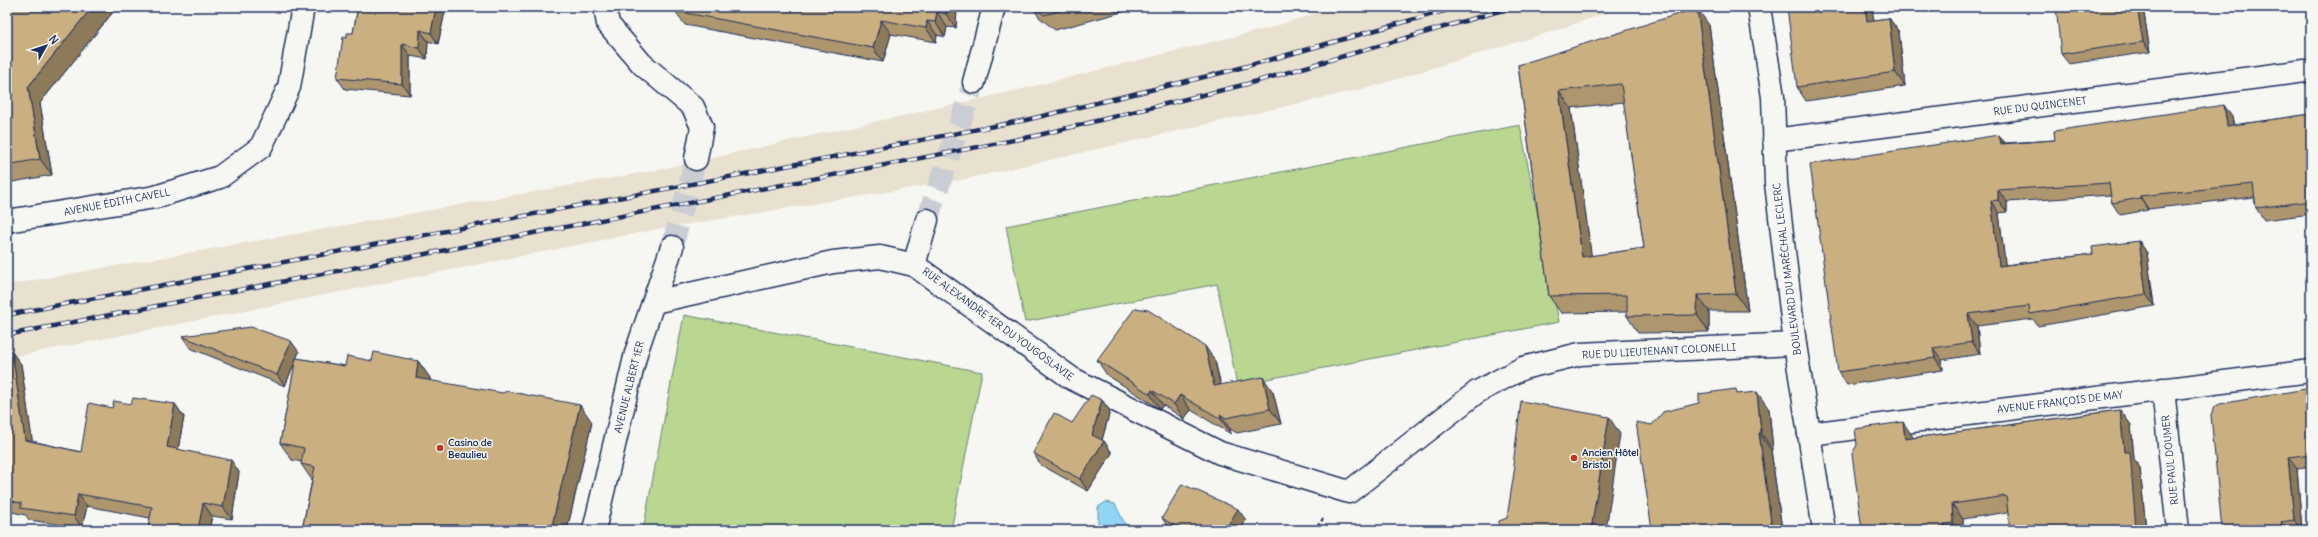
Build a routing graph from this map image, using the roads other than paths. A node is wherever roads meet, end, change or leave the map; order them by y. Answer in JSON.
{"nodes":[{"id":1,"x":303,"y":7,"type":"edge"},
{"id":2,"x":605,"y":7,"type":"edge"},
{"id":3,"x":994,"y":7,"type":"edge"},
{"id":4,"x":1759,"y":7,"type":"edge"},
{"id":5,"x":2305,"y":72,"type":"dead end"},
{"id":6,"x":974,"y":82,"type":"tunnel mouth"},
{"id":7,"x":1774,"y":140,"type":"junction"},
{"id":8,"x":696,"y":159,"type":"tunnel mouth"},
{"id":9,"x":927,"y":220,"type":"tunnel mouth"},
{"id":10,"x":7,"y":222,"type":"edge"},
{"id":11,"x":672,"y":247,"type":"tunnel mouth"},
{"id":12,"x":914,"y":265,"type":"junction"},
{"id":13,"x":654,"y":302,"type":"junction"},
{"id":14,"x":1795,"y":344,"type":"junction"},
{"id":15,"x":2311,"y":371,"type":"edge"},
{"id":16,"x":2163,"y":390,"type":"junction"},
{"id":17,"x":1809,"y":434,"type":"junction"},
{"id":18,"x":1349,"y":492,"type":"joint"},
{"id":19,"x":594,"y":530,"type":"edge"},
{"id":20,"x":1824,"y":530,"type":"edge"},
{"id":21,"x":2178,"y":530,"type":"edge"}],
"edges":[{"from":1,"to":10,"type":"street","name":"AVENUE ÉDITH CAVELL"},
{"from":2,"to":8,"type":"street"},
{"from":3,"to":6,"type":"street"},
{"from":4,"to":7,"type":"street","name":"BOULEVARD DU MARÉCHAL LECLERC"},
{"from":5,"to":7,"type":"street","name":"RUE DU QUINCENET"},
{"from":7,"to":14,"type":"street","name":"BOULEVARD DU MARÉCHAL LECLERC"},
{"from":9,"to":12,"type":"street"},
{"from":11,"to":13,"type":"street","name":"AVENUE ALBERT 1ER"},
{"from":12,"to":13,"type":"street","name":"RUE ALEXANDRE 1ER DU YOUGOSLAVIE"},
{"from":12,"to":18,"type":"street","name":"RUE ALEXANDRE 1ER DU YOUGOSLAVIE"},
{"from":13,"to":19,"type":"street","name":"AVENUE ALBERT 1ER"},
{"from":14,"to":17,"type":"street","name":"BOULEVARD DU MARÉCHAL LECLERC"},
{"from":14,"to":18,"type":"street","name":"RUE DU LIEUTENANT COLONELLI"},
{"from":15,"to":16,"type":"street","name":"AVENUE FRANÇOIS DE MAY"},
{"from":16,"to":17,"type":"street","name":"AVENUE FRANÇOIS DE MAY"},
{"from":16,"to":21,"type":"street","name":"RUE PAUL DOUMER"},
{"from":17,"to":20,"type":"street","name":"BOULEVARD DU MARÉCHAL LECLERC"}]}
